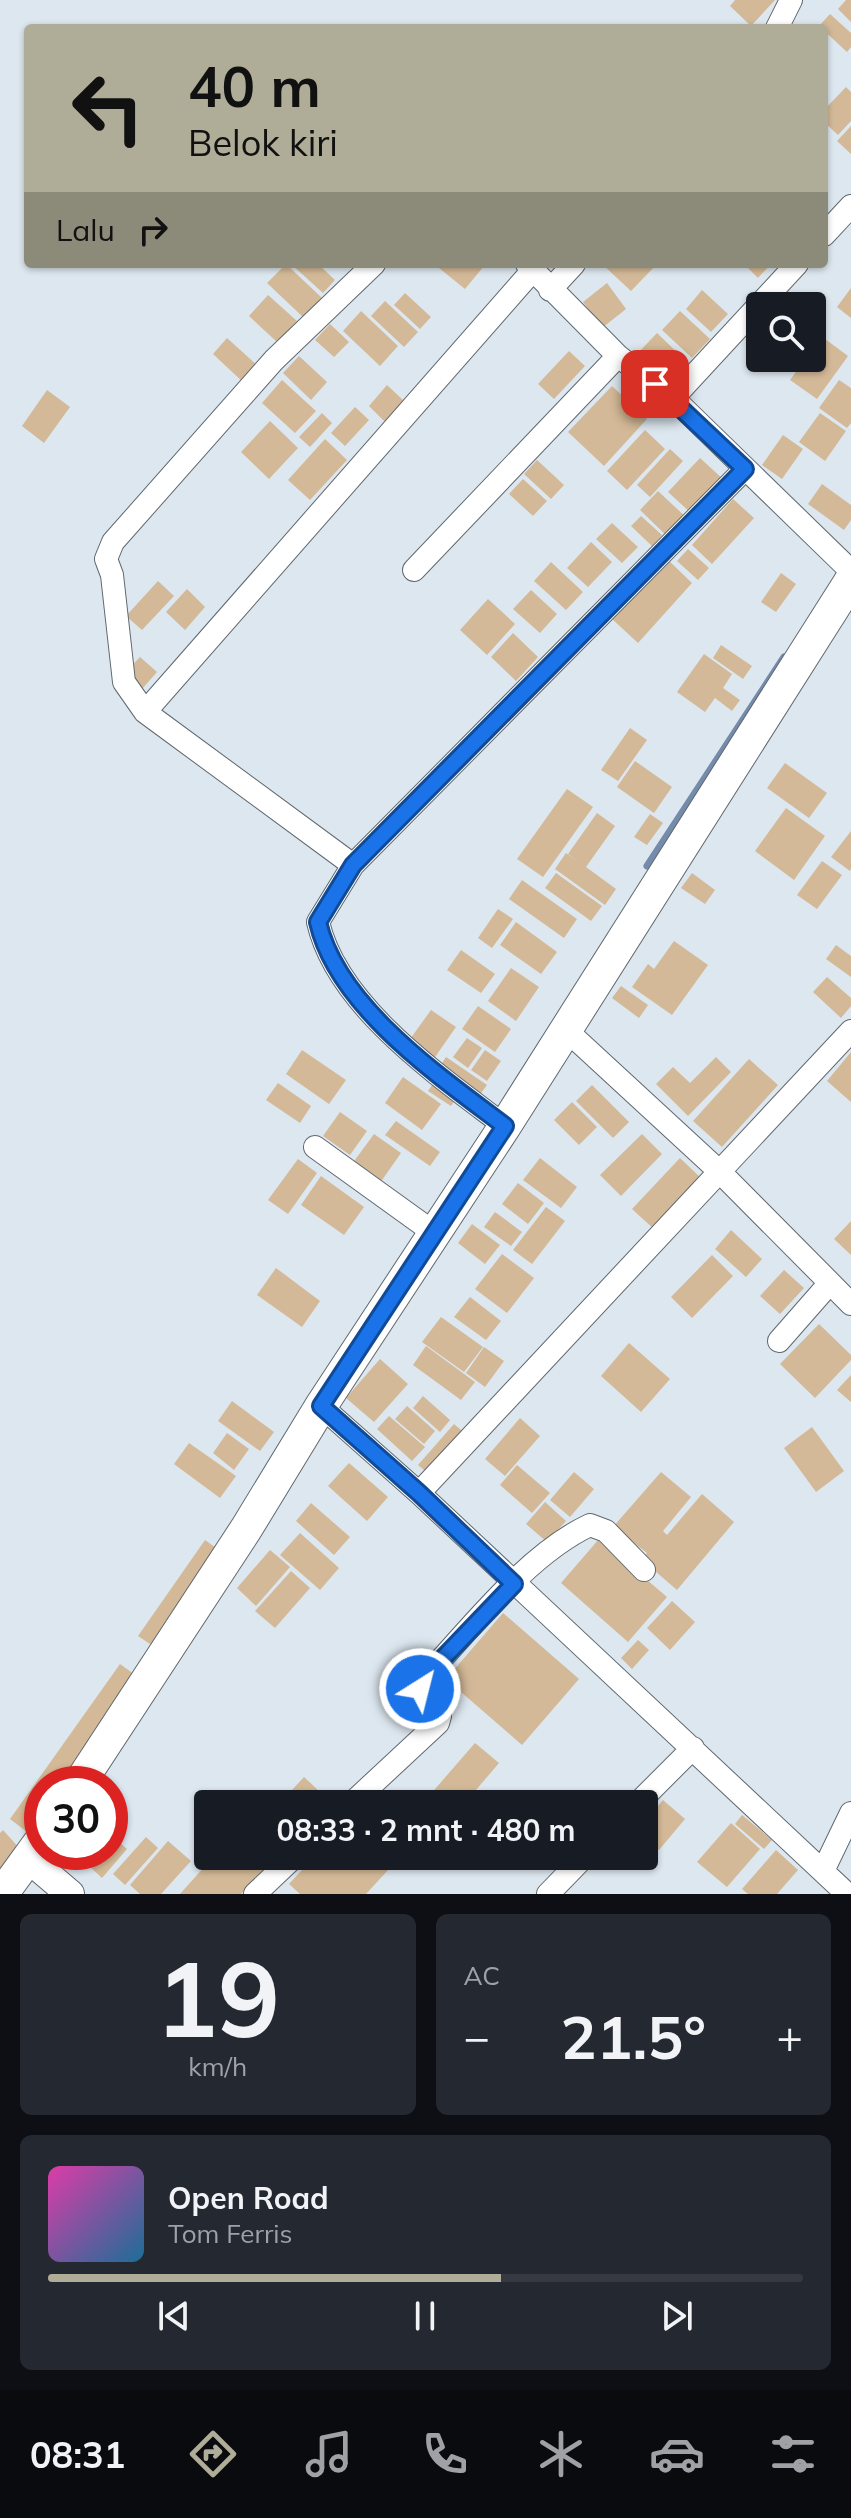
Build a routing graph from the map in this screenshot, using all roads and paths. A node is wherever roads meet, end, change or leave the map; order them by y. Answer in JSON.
{"nodes":[{"id":1,"x":791,"y":0,"type":"edge"},
{"id":2,"x":779,"y":24,"type":"edge"},
{"id":3,"x":851,"y":206,"type":"edge"},
{"id":4,"x":828,"y":231,"type":"edge"},
{"id":5,"x":370,"y":268,"type":"edge"},
{"id":6,"x":529,"y":268,"type":"edge"},
{"id":7,"x":531,"y":268,"type":"edge"},
{"id":8,"x":570,"y":268,"type":"edge"},
{"id":9,"x":793,"y":268,"type":"edge"},
{"id":10,"x":550,"y":290,"type":"junction"},
{"id":11,"x":618,"y":356,"type":"junction"},
{"id":12,"x":673,"y":398,"type":"junction"},
{"id":13,"x":745,"y":469,"type":"junction"},
{"id":14,"x":414,"y":570,"type":"dead end"},
{"id":15,"x":851,"y":571,"type":"edge"},
{"id":16,"x":851,"y":580,"type":"edge"},
{"id":17,"x":145,"y":712,"type":"junction"},
{"id":18,"x":353,"y":865,"type":"junction"},
{"id":19,"x":565,"y":1029,"type":"junction"},
{"id":20,"x":851,"y":1031,"type":"edge"},
{"id":21,"x":505,"y":1126,"type":"junction"},
{"id":22,"x":315,"y":1147,"type":"dead end"},
{"id":23,"x":719,"y":1171,"type":"junction"},
{"id":24,"x":433,"y":1232,"type":"junction"},
{"id":25,"x":829,"y":1284,"type":"junction"},
{"id":26,"x":851,"y":1304,"type":"edge"},
{"id":27,"x":779,"y":1341,"type":"dead end"},
{"id":28,"x":321,"y":1406,"type":"junction"},
{"id":29,"x":419,"y":1493,"type":"junction"},
{"id":30,"x":644,"y":1570,"type":"dead end"},
{"id":31,"x":514,"y":1584,"type":"junction"},
{"id":32,"x":693,"y":1748,"type":"junction"},
{"id":33,"x":91,"y":1766,"type":"edge"},
{"id":34,"x":366,"y":1790,"type":"edge"},
{"id":35,"x":651,"y":1790,"type":"edge"},
{"id":36,"x":851,"y":1813,"type":"edge"},
{"id":37,"x":24,"y":1864,"type":"edge"},
{"id":38,"x":51,"y":1870,"type":"edge"},
{"id":39,"x":280,"y":1870,"type":"edge"},
{"id":40,"x":571,"y":1870,"type":"edge"},
{"id":41,"x":823,"y":1871,"type":"junction"},
{"id":42,"x":2,"y":1894,"type":"edge"},
{"id":43,"x":70,"y":1894,"type":"edge"},
{"id":44,"x":255,"y":1894,"type":"edge"},
{"id":45,"x":548,"y":1894,"type":"edge"},
{"id":46,"x":847,"y":1894,"type":"edge"}],
"edges":[{"from":1,"to":2,"type":"street"},
{"from":3,"to":4,"type":"street"},
{"from":5,"to":17,"type":"street"},
{"from":6,"to":17,"type":"street"},
{"from":7,"to":10,"type":"street"},
{"from":8,"to":10,"type":"street"},
{"from":9,"to":12,"type":"street"},
{"from":10,"to":11,"type":"street"},
{"from":11,"to":12,"type":"street"},
{"from":11,"to":14,"type":"street"},
{"from":12,"to":13,"type":"street"},
{"from":13,"to":15,"type":"street"},
{"from":13,"to":18,"type":"street"},
{"from":16,"to":19,"type":"main road"},
{"from":17,"to":18,"type":"street"},
{"from":18,"to":21,"type":"street"},
{"from":19,"to":21,"type":"main road"},
{"from":19,"to":23,"type":"street"},
{"from":20,"to":23,"type":"street"},
{"from":21,"to":24,"type":"main road"},
{"from":22,"to":24,"type":"street"},
{"from":23,"to":25,"type":"street"},
{"from":23,"to":29,"type":"street"},
{"from":24,"to":28,"type":"main road"},
{"from":25,"to":26,"type":"street"},
{"from":25,"to":27,"type":"street"},
{"from":28,"to":29,"type":"street"},
{"from":28,"to":33,"type":"main road"},
{"from":29,"to":31,"type":"street"},
{"from":30,"to":31,"type":"street"},
{"from":31,"to":32,"type":"street"},
{"from":31,"to":34,"type":"street"},
{"from":32,"to":35,"type":"street"},
{"from":32,"to":41,"type":"street"},
{"from":36,"to":41,"type":"street"},
{"from":37,"to":42,"type":"main road"},
{"from":38,"to":43,"type":"street"},
{"from":39,"to":44,"type":"street"},
{"from":40,"to":45,"type":"street"},
{"from":41,"to":46,"type":"street"}]}
